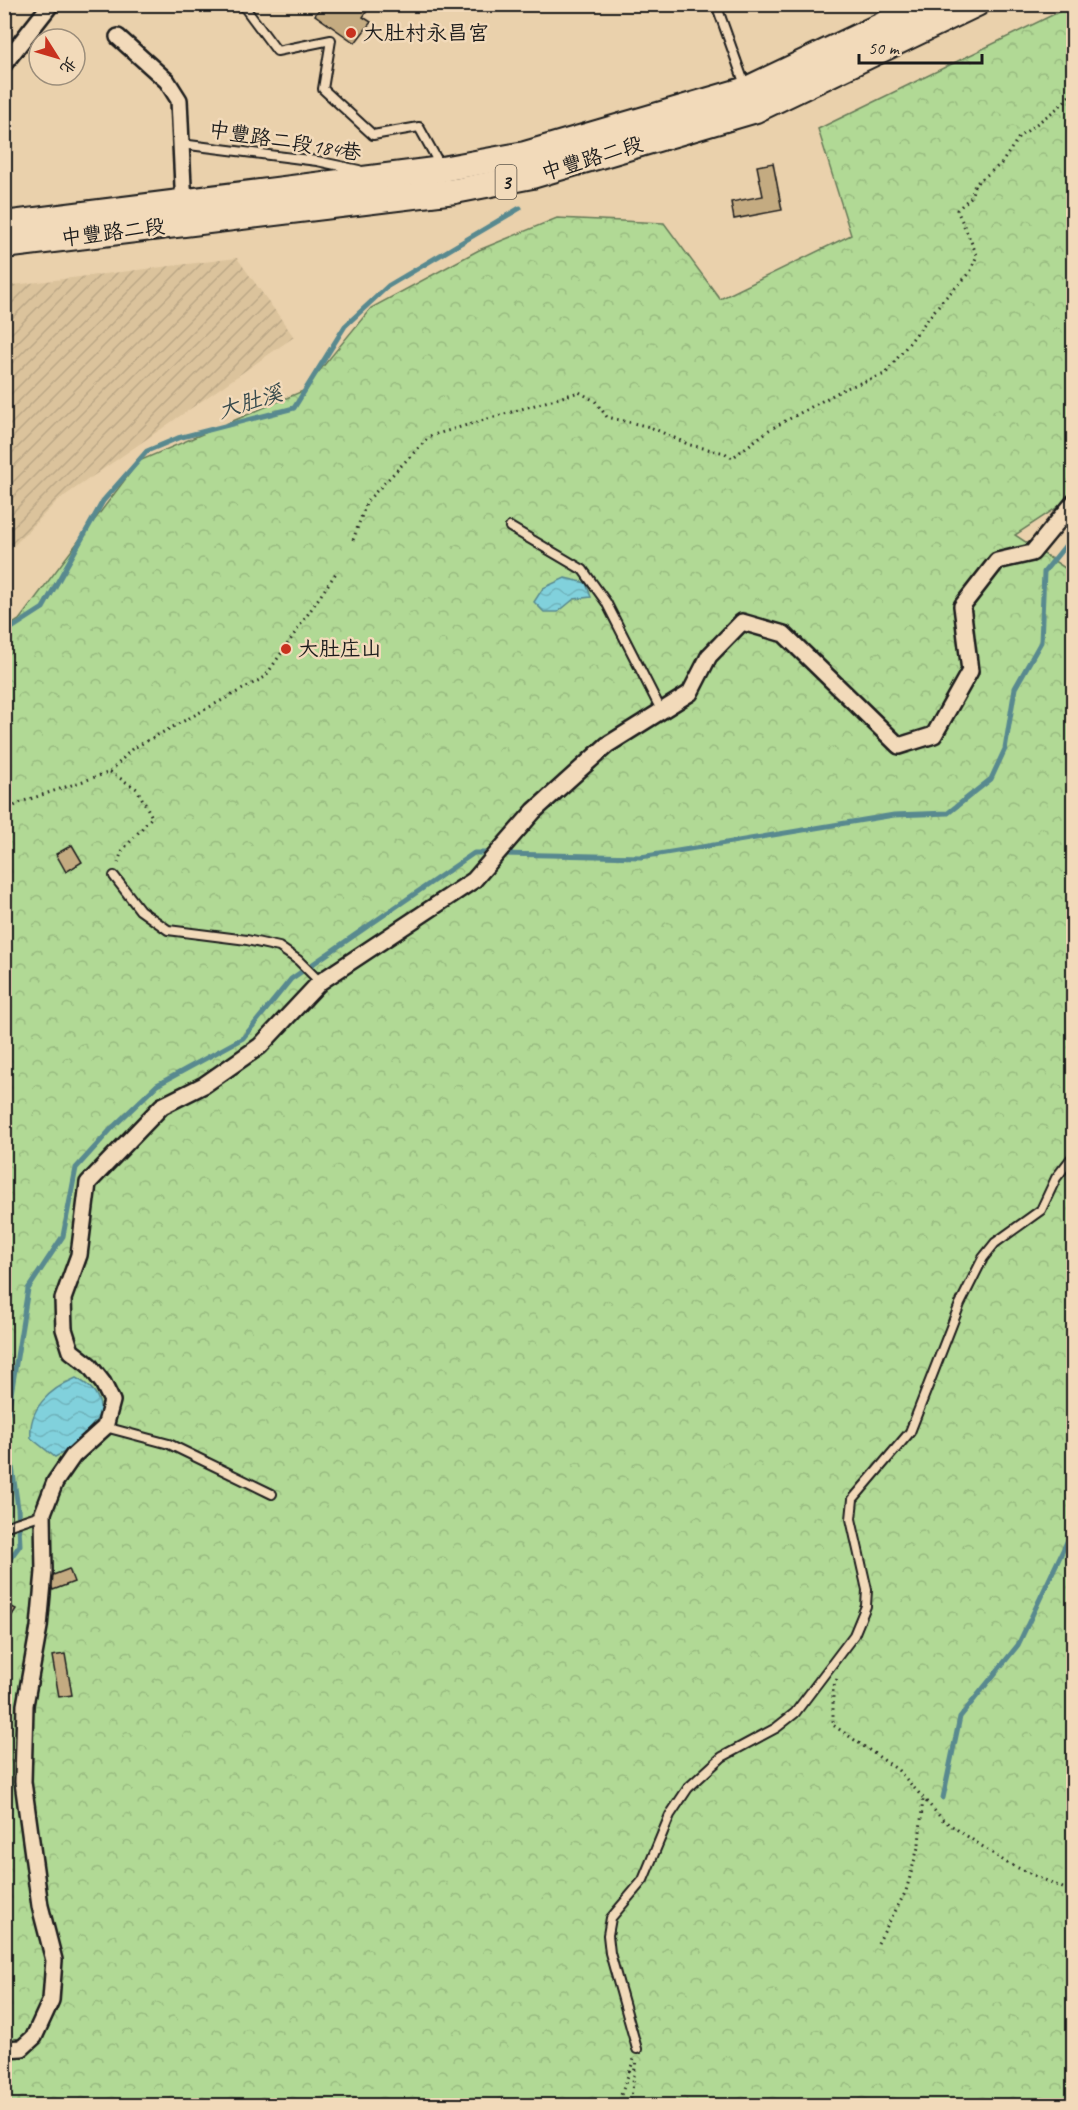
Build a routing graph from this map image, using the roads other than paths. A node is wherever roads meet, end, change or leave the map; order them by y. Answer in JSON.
{"nodes":[{"id":1,"x":51,"y":4,"type":"edge"},
{"id":2,"x":242,"y":4,"type":"edge"},
{"id":3,"x":716,"y":4,"type":"edge"},
{"id":4,"x":926,"y":4,"type":"edge"},
{"id":5,"x":977,"y":4,"type":"edge"},
{"id":6,"x":118,"y":37,"type":"dead end"},
{"id":7,"x":4,"y":64,"type":"edge"},
{"id":8,"x":747,"y":89,"type":"junction"},
{"id":9,"x":631,"y":135,"type":"junction"},
{"id":10,"x":179,"y":144,"type":"junction"},
{"id":11,"x":442,"y":169,"type":"junction"},
{"id":12,"x":386,"y":176,"type":"junction"},
{"id":13,"x":184,"y":212,"type":"junction"},
{"id":14,"x":4,"y":224,"type":"edge"},
{"id":15,"x":4,"y":246,"type":"edge"},
{"id":16,"x":1074,"y":502,"type":"edge"},
{"id":17,"x":510,"y":527,"type":"dead end"},
{"id":18,"x":662,"y":712,"type":"junction"},
{"id":19,"x":114,"y":876,"type":"road end"},
{"id":20,"x":320,"y":981,"type":"junction"},
{"id":21,"x":1074,"y":1155,"type":"edge"},
{"id":22,"x":105,"y":1427,"type":"junction"},
{"id":23,"x":272,"y":1494,"type":"dead end"},
{"id":24,"x":36,"y":1516,"type":"junction"},
{"id":25,"x":6,"y":1527,"type":"edge"},
{"id":26,"x":4,"y":2049,"type":"edge"},
{"id":27,"x":637,"y":2049,"type":"road end"}],
"edges":[{"from":1,"to":7,"type":"street"},
{"from":2,"to":11,"type":"lane"},
{"from":3,"to":8,"type":"lane"},
{"from":4,"to":8,"type":"main road","name":"中豐路二段","number":"3"},
{"from":5,"to":9,"type":"main road","name":"中豐路二段","number":"3"},
{"from":6,"to":10,"type":"street"},
{"from":8,"to":9,"type":"main road","name":"中豐路二段","number":"3"},
{"from":9,"to":11,"type":"main road","name":"中豐路二段","number":"3"},
{"from":9,"to":13,"type":"main road","name":"中豐路二段","number":"3"},
{"from":10,"to":12,"type":"lane","name":"中豐路二段184巷"},
{"from":10,"to":13,"type":"street"},
{"from":11,"to":12,"type":"main road","name":"中豐路二段","number":"3"},
{"from":12,"to":13,"type":"main road","name":"中豐路二段","number":"3"},
{"from":13,"to":14,"type":"main road","name":"中豐路二段","number":"3"},
{"from":13,"to":15,"type":"main road","name":"中豐路二段","number":"3"},
{"from":16,"to":18,"type":"street"},
{"from":17,"to":18,"type":"lane"},
{"from":18,"to":20,"type":"street"},
{"from":19,"to":20,"type":"lane"},
{"from":20,"to":22,"type":"street"},
{"from":21,"to":27,"type":"lane"},
{"from":22,"to":23,"type":"lane"},
{"from":22,"to":24,"type":"street"},
{"from":24,"to":25,"type":"lane"},
{"from":24,"to":26,"type":"street"}]}
